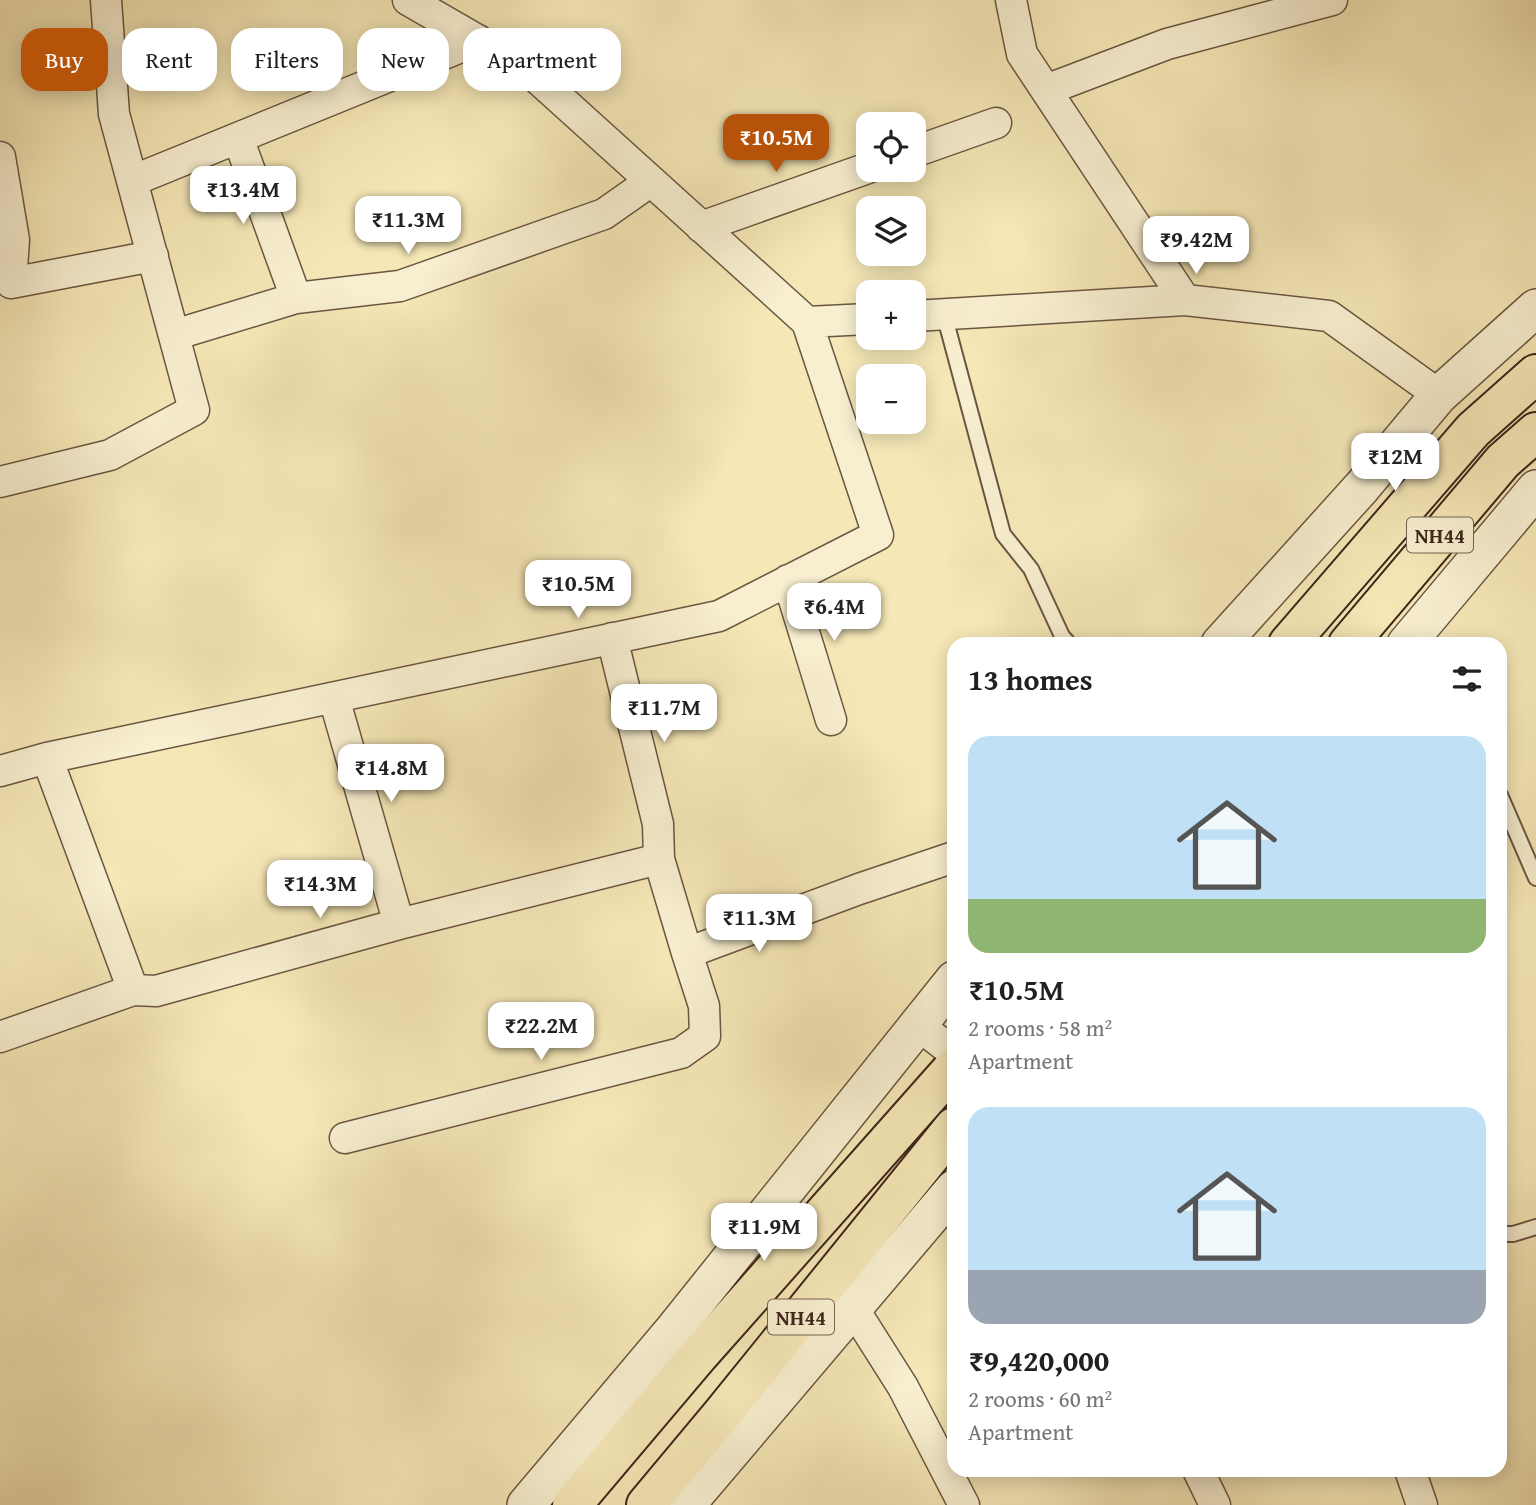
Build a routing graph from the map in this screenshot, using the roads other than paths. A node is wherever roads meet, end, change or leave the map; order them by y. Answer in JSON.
{"nodes":[{"id":1,"x":106,"y":0,"type":"edge"},
{"id":2,"x":408,"y":0,"type":"edge"},
{"id":3,"x":1011,"y":0,"type":"edge"},
{"id":4,"x":1332,"y":0,"type":"edge"},
{"id":5,"x":444,"y":8,"type":"edge"},
{"id":6,"x":465,"y":28,"type":"edge"},
{"id":7,"x":463,"y":46,"type":"edge"},
{"id":8,"x":1046,"y":90,"type":"junction"},
{"id":9,"x":551,"y":91,"type":"edge"},
{"id":10,"x":996,"y":123,"type":"dead end"},
{"id":11,"x":238,"y":138,"type":"junction"},
{"id":12,"x":926,"y":148,"type":"edge"},
{"id":13,"x":0,"y":157,"type":"edge"},
{"id":14,"x":856,"y":172,"type":"edge"},
{"id":15,"x":132,"y":181,"type":"junction"},
{"id":16,"x":651,"y":181,"type":"junction"},
{"id":17,"x":701,"y":227,"type":"junction"},
{"id":18,"x":153,"y":256,"type":"junction"},
{"id":19,"x":296,"y":298,"type":"junction"},
{"id":20,"x":1185,"y":300,"type":"junction"},
{"id":21,"x":1536,"y":308,"type":"edge"},
{"id":22,"x":944,"y":314,"type":"junction"},
{"id":23,"x":926,"y":315,"type":"edge"},
{"id":24,"x":856,"y":320,"type":"edge"},
{"id":25,"x":807,"y":322,"type":"junction"},
{"id":26,"x":174,"y":335,"type":"junction"},
{"id":27,"x":1536,"y":374,"type":"edge"},
{"id":28,"x":1439,"y":395,"type":"junction"},
{"id":29,"x":1536,"y":432,"type":"edge"},
{"id":30,"x":0,"y":482,"type":"edge"},
{"id":31,"x":1536,"y":489,"type":"edge"},
{"id":32,"x":788,"y":580,"type":"junction"},
{"id":33,"x":1063,"y":637,"type":"edge"},
{"id":34,"x":1226,"y":637,"type":"edge"},
{"id":35,"x":1294,"y":637,"type":"edge"},
{"id":36,"x":1354,"y":637,"type":"edge"},
{"id":37,"x":1412,"y":637,"type":"edge"},
{"id":38,"x":612,"y":638,"type":"junction"},
{"id":39,"x":334,"y":698,"type":"junction"},
{"id":40,"x":831,"y":720,"type":"dead end"},
{"id":41,"x":47,"y":758,"type":"junction"},
{"id":42,"x":0,"y":771,"type":"edge"},
{"id":43,"x":1507,"y":811,"type":"edge"},
{"id":44,"x":659,"y":859,"type":"junction"},
{"id":45,"x":947,"y":859,"type":"edge"},
{"id":46,"x":1536,"y":878,"type":"edge"},
{"id":47,"x":399,"y":924,"type":"junction"},
{"id":48,"x":687,"y":953,"type":"junction"},
{"id":49,"x":947,"y":989,"type":"edge"},
{"id":50,"x":133,"y":990,"type":"junction"},
{"id":51,"x":918,"y":1025,"type":"junction"},
{"id":52,"x":0,"y":1037,"type":"edge"},
{"id":53,"x":947,"y":1066,"type":"edge"},
{"id":54,"x":947,"y":1071,"type":"edge"},
{"id":55,"x":947,"y":1136,"type":"edge"},
{"id":56,"x":345,"y":1138,"type":"dead end"},
{"id":57,"x":947,"y":1197,"type":"edge"},
{"id":58,"x":1536,"y":1227,"type":"edge"},
{"id":59,"x":1507,"y":1234,"type":"edge"},
{"id":60,"x":853,"y":1308,"type":"junction"},
{"id":61,"x":947,"y":1472,"type":"edge"},
{"id":62,"x":950,"y":1477,"type":"edge"},
{"id":63,"x":1201,"y":1477,"type":"edge"},
{"id":64,"x":1412,"y":1477,"type":"edge"},
{"id":65,"x":689,"y":1503,"type":"edge"},
{"id":66,"x":526,"y":1505,"type":"edge"},
{"id":67,"x":572,"y":1505,"type":"edge"},
{"id":68,"x":646,"y":1505,"type":"edge"},
{"id":69,"x":964,"y":1505,"type":"edge"},
{"id":70,"x":1215,"y":1505,"type":"edge"},
{"id":71,"x":1422,"y":1505,"type":"edge"}],
"edges":[{"from":1,"to":15,"type":"street"},
{"from":2,"to":5,"type":"street"},
{"from":3,"to":8,"type":"street"},
{"from":4,"to":8,"type":"street"},
{"from":5,"to":6,"type":"street"},
{"from":7,"to":11,"type":"street"},
{"from":8,"to":20,"type":"street"},
{"from":9,"to":16,"type":"street"},
{"from":10,"to":12,"type":"street"},
{"from":11,"to":15,"type":"street"},
{"from":11,"to":19,"type":"street"},
{"from":13,"to":18,"type":"street"},
{"from":14,"to":17,"type":"street"},
{"from":15,"to":18,"type":"street"},
{"from":16,"to":17,"type":"street"},
{"from":16,"to":19,"type":"street"},
{"from":17,"to":25,"type":"street"},
{"from":18,"to":26,"type":"street"},
{"from":19,"to":26,"type":"street"},
{"from":20,"to":22,"type":"street"},
{"from":20,"to":28,"type":"street"},
{"from":21,"to":28,"type":"street"},
{"from":22,"to":23,"type":"street"},
{"from":22,"to":33,"type":"lane"},
{"from":24,"to":25,"type":"street"},
{"from":25,"to":32,"type":"street"},
{"from":26,"to":30,"type":"street"},
{"from":27,"to":35,"type":"highway","number":"NH44"},
{"from":28,"to":34,"type":"street"},
{"from":29,"to":36,"type":"highway","number":"NH44"},
{"from":31,"to":37,"type":"street"},
{"from":32,"to":38,"type":"street"},
{"from":32,"to":40,"type":"street"},
{"from":38,"to":39,"type":"street"},
{"from":38,"to":44,"type":"street"},
{"from":39,"to":41,"type":"street"},
{"from":39,"to":47,"type":"street"},
{"from":41,"to":42,"type":"street"},
{"from":41,"to":50,"type":"street"},
{"from":43,"to":46,"type":"lane"},
{"from":44,"to":47,"type":"street"},
{"from":44,"to":48,"type":"street"},
{"from":45,"to":48,"type":"street"},
{"from":47,"to":50,"type":"street"},
{"from":48,"to":56,"type":"street"},
{"from":49,"to":51,"type":"street"},
{"from":50,"to":52,"type":"street"},
{"from":51,"to":53,"type":"street"},
{"from":51,"to":66,"type":"street"},
{"from":54,"to":67,"type":"highway","number":"NH44"},
{"from":55,"to":68,"type":"highway","number":"NH44"},
{"from":57,"to":60,"type":"street"},
{"from":58,"to":59,"type":"lane"},
{"from":60,"to":61,"type":"street"},
{"from":60,"to":65,"type":"street"},
{"from":62,"to":69,"type":"street"},
{"from":63,"to":70,"type":"street"},
{"from":64,"to":71,"type":"street"}]}
